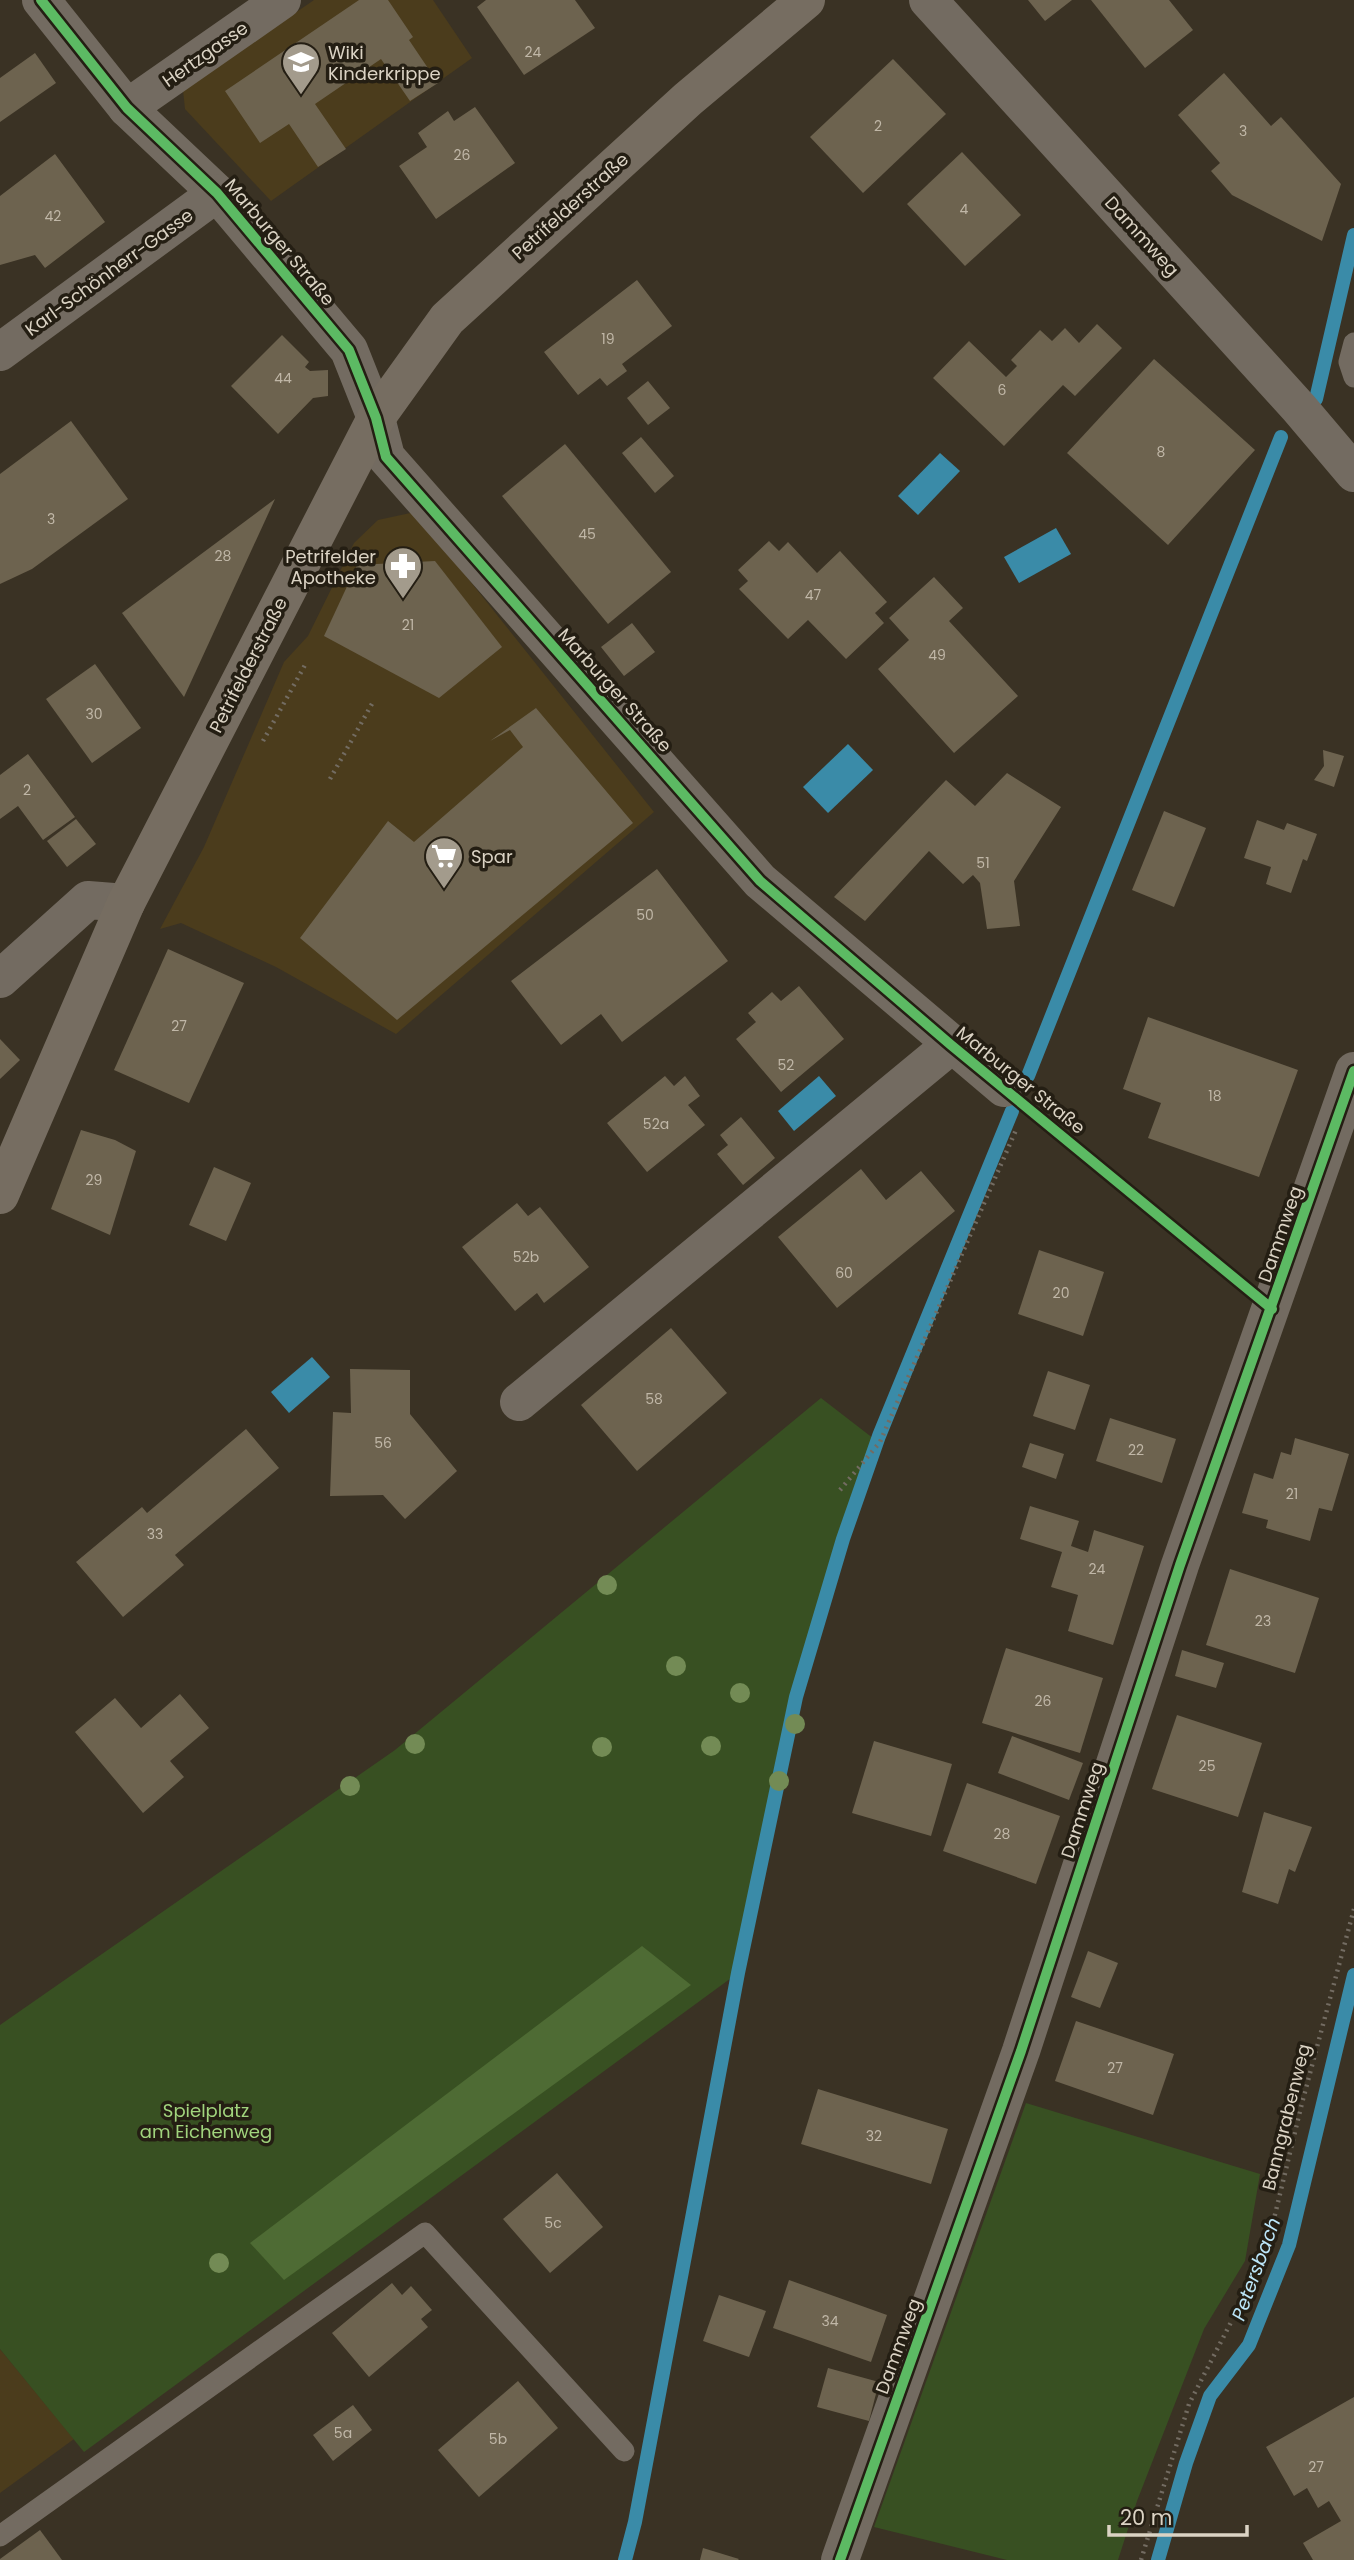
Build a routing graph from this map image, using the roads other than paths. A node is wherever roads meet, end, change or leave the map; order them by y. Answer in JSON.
{"nodes":[{"id":1,"x":41,"y":0,"type":"edge"},
{"id":2,"x":282,"y":0,"type":"edge"},
{"id":3,"x":806,"y":0,"type":"edge"},
{"id":4,"x":928,"y":0,"type":"edge"},
{"id":5,"x":127,"y":108,"type":"junction"},
{"id":6,"x":217,"y":192,"type":"junction"},
{"id":7,"x":1354,"y":343,"type":"edge"},
{"id":8,"x":0,"y":352,"type":"edge"},
{"id":9,"x":1354,"y":377,"type":"edge"},
{"id":10,"x":376,"y":418,"type":"junction"},
{"id":11,"x":1354,"y":473,"type":"edge"},
{"id":12,"x":126,"y":903,"type":"junction"},
{"id":13,"x":0,"y":979,"type":"edge"},
{"id":14,"x":951,"y":1045,"type":"junction"},
{"id":15,"x":1354,"y":1071,"type":"edge"},
{"id":16,"x":1017,"y":1098,"type":"road end"},
{"id":17,"x":0,"y":1195,"type":"edge"},
{"id":18,"x":519,"y":1402,"type":"dead end"},
{"id":19,"x":624,"y":2451,"type":"dead end"},
{"id":20,"x":0,"y":2536,"type":"edge"},
{"id":21,"x":840,"y":2560,"type":"edge"}],
"edges":[{"from":1,"to":5,"type":"street","name":"Marburger Straße"},
{"from":2,"to":5,"type":"street","name":"Hertzgasse"},
{"from":3,"to":10,"type":"main road","name":"Petrifelderstraße"},
{"from":4,"to":11,"type":"street","name":"Dammweg"},
{"from":5,"to":6,"type":"street","name":"Marburger Straße"},
{"from":6,"to":8,"type":"street","name":"Karl-Schönherr-Gasse"},
{"from":6,"to":10,"type":"street","name":"Marburger Straße"},
{"from":7,"to":9,"type":"lane"},
{"from":10,"to":12,"type":"main road","name":"Petrifelderstraße"},
{"from":10,"to":14,"type":"street","name":"Marburger Straße"},
{"from":12,"to":13,"type":"street"},
{"from":12,"to":17,"type":"main road","name":"Petrifelderstraße"},
{"from":14,"to":16,"type":"street","name":"Marburger Straße"},
{"from":14,"to":18,"type":"street","name":"Marburger Straße"},
{"from":15,"to":21,"type":"street","name":"Dammweg"},
{"from":19,"to":20,"type":"lane"}]}
